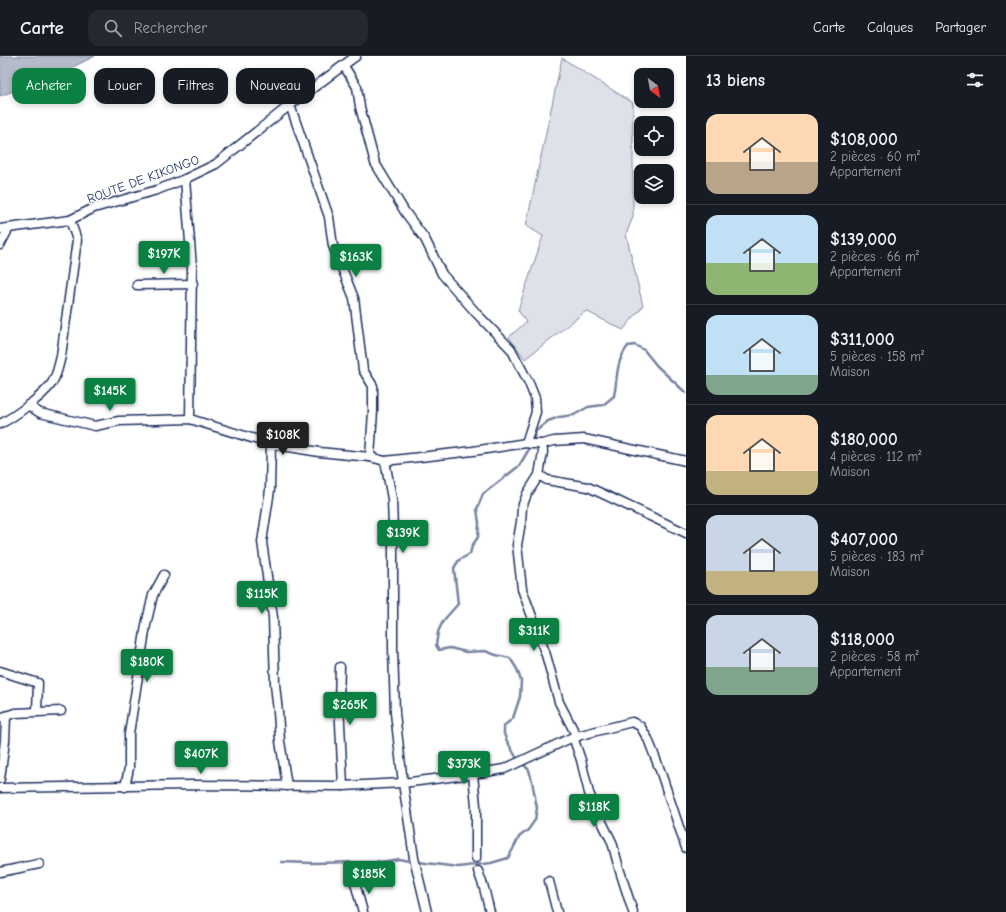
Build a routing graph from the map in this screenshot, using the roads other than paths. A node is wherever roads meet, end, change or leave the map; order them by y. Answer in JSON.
{"nodes":[{"id":1,"x":356,"y":56,"type":"edge"},
{"id":2,"x":344,"y":66,"type":"junction"},
{"id":3,"x":290,"y":105,"type":"junction"},
{"id":4,"x":185,"y":179,"type":"junction"},
{"id":5,"x":70,"y":220,"type":"junction"},
{"id":6,"x":9,"y":228,"type":"junction"},
{"id":7,"x":0,"y":229,"type":"edge"},
{"id":8,"x":0,"y":245,"type":"edge"},
{"id":9,"x":193,"y":284,"type":"junction"},
{"id":10,"x":137,"y":285,"type":"dead end"},
{"id":11,"x":28,"y":405,"type":"junction"},
{"id":12,"x":190,"y":419,"type":"junction"},
{"id":13,"x":0,"y":424,"type":"edge"},
{"id":14,"x":526,"y":443,"type":"junction"},
{"id":15,"x":271,"y":444,"type":"junction"},
{"id":16,"x":542,"y":444,"type":"junction"},
{"id":17,"x":370,"y":457,"type":"junction"},
{"id":18,"x":385,"y":461,"type":"junction"},
{"id":19,"x":686,"y":461,"type":"edge"},
{"id":20,"x":539,"y":474,"type":"junction"},
{"id":21,"x":686,"y":533,"type":"edge"},
{"id":22,"x":164,"y":575,"type":"dead end"},
{"id":23,"x":340,"y":667,"type":"dead end"},
{"id":24,"x":0,"y":670,"type":"edge"},
{"id":25,"x":37,"y":711,"type":"junction"},
{"id":26,"x":61,"y":711,"type":"dead end"},
{"id":27,"x":3,"y":717,"type":"edge"},
{"id":28,"x":575,"y":737,"type":"junction"},
{"id":29,"x":473,"y":774,"type":"junction"},
{"id":30,"x":0,"y":779,"type":"edge"},
{"id":31,"x":403,"y":783,"type":"junction"},
{"id":32,"x":125,"y":786,"type":"junction"},
{"id":33,"x":286,"y":786,"type":"junction"},
{"id":34,"x":343,"y":786,"type":"junction"},
{"id":35,"x":0,"y":788,"type":"edge"},
{"id":36,"x":686,"y":848,"type":"edge"},
{"id":37,"x":476,"y":858,"type":"dead end"},
{"id":38,"x":39,"y":864,"type":"dead end"},
{"id":39,"x":478,"y":871,"type":"dead end"},
{"id":40,"x":0,"y":872,"type":"edge"},
{"id":41,"x":549,"y":881,"type":"dead end"},
{"id":42,"x":355,"y":883,"type":"dead end"},
{"id":43,"x":363,"y":912,"type":"edge"},
{"id":44,"x":428,"y":912,"type":"edge"},
{"id":45,"x":490,"y":912,"type":"edge"},
{"id":46,"x":557,"y":912,"type":"edge"},
{"id":47,"x":634,"y":912,"type":"edge"}],
"edges":[{"from":1,"to":2,"type":"street","name":"ROUTE DE KIKONGO"},
{"from":2,"to":3,"type":"street","name":"ROUTE DE KIKONGO"},
{"from":2,"to":14,"type":"street"},
{"from":3,"to":4,"type":"street","name":"ROUTE DE KIKONGO"},
{"from":3,"to":17,"type":"street"},
{"from":4,"to":5,"type":"street","name":"ROUTE DE KIKONGO"},
{"from":4,"to":9,"type":"street"},
{"from":5,"to":6,"type":"street","name":"ROUTE DE KIKONGO"},
{"from":5,"to":11,"type":"street"},
{"from":6,"to":7,"type":"street","name":"ROUTE DE KIKONGO"},
{"from":6,"to":8,"type":"street"},
{"from":9,"to":10,"type":"street"},
{"from":9,"to":12,"type":"street"},
{"from":11,"to":12,"type":"street"},
{"from":11,"to":13,"type":"street"},
{"from":12,"to":15,"type":"street"},
{"from":14,"to":16,"type":"street"},
{"from":14,"to":18,"type":"street"},
{"from":15,"to":17,"type":"street"},
{"from":15,"to":33,"type":"street"},
{"from":16,"to":19,"type":"street"},
{"from":16,"to":20,"type":"street"},
{"from":17,"to":18,"type":"street"},
{"from":18,"to":31,"type":"street"},
{"from":20,"to":21,"type":"street"},
{"from":20,"to":28,"type":"street"},
{"from":22,"to":32,"type":"street"},
{"from":23,"to":34,"type":"street"},
{"from":24,"to":25,"type":"street"},
{"from":25,"to":26,"type":"street"},
{"from":25,"to":27,"type":"street"},
{"from":27,"to":30,"type":"street"},
{"from":28,"to":29,"type":"street"},
{"from":28,"to":36,"type":"street"},
{"from":28,"to":47,"type":"street"},
{"from":29,"to":31,"type":"street"},
{"from":29,"to":37,"type":"street"},
{"from":31,"to":34,"type":"street"},
{"from":31,"to":44,"type":"street"},
{"from":32,"to":33,"type":"street"},
{"from":32,"to":35,"type":"street"},
{"from":33,"to":34,"type":"street"},
{"from":38,"to":40,"type":"street"},
{"from":39,"to":45,"type":"street"},
{"from":41,"to":46,"type":"street"},
{"from":42,"to":43,"type":"street"}]}
